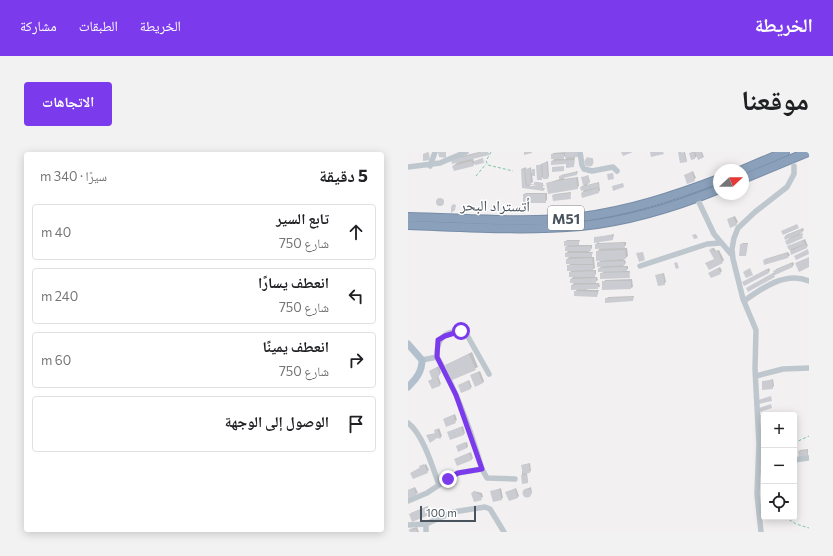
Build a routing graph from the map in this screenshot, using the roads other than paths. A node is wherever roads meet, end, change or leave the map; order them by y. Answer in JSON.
{"nodes":[{"id":1,"x":435,"y":152,"type":"edge"},
{"id":2,"x":466,"y":152,"type":"edge"},
{"id":3,"x":580,"y":152,"type":"edge"},
{"id":4,"x":785,"y":152,"type":"edge"},
{"id":5,"x":808,"y":152,"type":"edge"},
{"id":6,"x":430,"y":166,"type":"junction"},
{"id":7,"x":794,"y":166,"type":"dead end"},
{"id":8,"x":408,"y":167,"type":"edge"},
{"id":9,"x":749,"y":167,"type":"edge"},
{"id":10,"x":617,"y":171,"type":"dead end"},
{"id":11,"x":749,"y":177,"type":"edge"},
{"id":12,"x":713,"y":181,"type":"edge"},
{"id":13,"x":713,"y":191,"type":"edge"},
{"id":14,"x":697,"y":198,"type":"junction"},
{"id":15,"x":408,"y":217,"type":"edge"},
{"id":16,"x":408,"y":226,"type":"edge"},
{"id":17,"x":720,"y":243,"type":"junction"},
{"id":18,"x":732,"y":254,"type":"junction"},
{"id":19,"x":640,"y":266,"type":"dead end"},
{"id":20,"x":809,"y":281,"type":"edge"},
{"id":21,"x":744,"y":301,"type":"junction"},
{"id":22,"x":408,"y":344,"type":"edge"},
{"id":23,"x":437,"y":357,"type":"junction"},
{"id":24,"x":422,"y":360,"type":"junction"},
{"id":25,"x":809,"y":368,"type":"edge"},
{"id":26,"x":488,"y":374,"type":"dead end"},
{"id":27,"x":756,"y":376,"type":"junction"},
{"id":28,"x":408,"y":387,"type":"edge"},
{"id":29,"x":408,"y":423,"type":"edge"},
{"id":30,"x":808,"y":458,"type":"edge"},
{"id":31,"x":797,"y":460,"type":"edge"},
{"id":32,"x":761,"y":464,"type":"edge"},
{"id":33,"x":482,"y":469,"type":"junction"},
{"id":34,"x":515,"y":479,"type":"dead end"},
{"id":35,"x":439,"y":485,"type":"junction"},
{"id":36,"x":408,"y":501,"type":"edge"},
{"id":37,"x":426,"y":524,"type":"junction"},
{"id":38,"x":408,"y":525,"type":"edge"},
{"id":39,"x":426,"y":532,"type":"edge"},
{"id":40,"x":504,"y":532,"type":"edge"},
{"id":41,"x":761,"y":532,"type":"edge"}],
"edges":[{"from":1,"to":6,"type":"street"},
{"from":2,"to":6,"type":"street"},
{"from":3,"to":10,"type":"street"},
{"from":4,"to":9,"type":"highway"},
{"from":5,"to":11,"type":"highway"},
{"from":6,"to":8,"type":"street"},
{"from":7,"to":18,"type":"street"},
{"from":12,"to":15,"type":"highway","name":"أتستراد البحر","number":"M51"},
{"from":13,"to":14,"type":"highway","name":"أتستراد البحر","number":"M51"},
{"from":14,"to":16,"type":"highway","name":"أتستراد البحر","number":"M51"},
{"from":14,"to":17,"type":"street"},
{"from":17,"to":18,"type":"street"},
{"from":17,"to":19,"type":"street"},
{"from":18,"to":21,"type":"street"},
{"from":20,"to":21,"type":"street"},
{"from":21,"to":27,"type":"street"},
{"from":22,"to":24,"type":"main road"},
{"from":23,"to":24,"type":"street"},
{"from":23,"to":26,"type":"street"},
{"from":23,"to":33,"type":"street"},
{"from":24,"to":28,"type":"main road"},
{"from":25,"to":27,"type":"street"},
{"from":27,"to":32,"type":"street"},
{"from":29,"to":35,"type":"street"},
{"from":30,"to":31,"type":"street"},
{"from":32,"to":41,"type":"street"},
{"from":33,"to":34,"type":"street"},
{"from":33,"to":35,"type":"street"},
{"from":35,"to":36,"type":"street"},
{"from":37,"to":38,"type":"street"},
{"from":37,"to":39,"type":"street"},
{"from":37,"to":40,"type":"street"}]}
